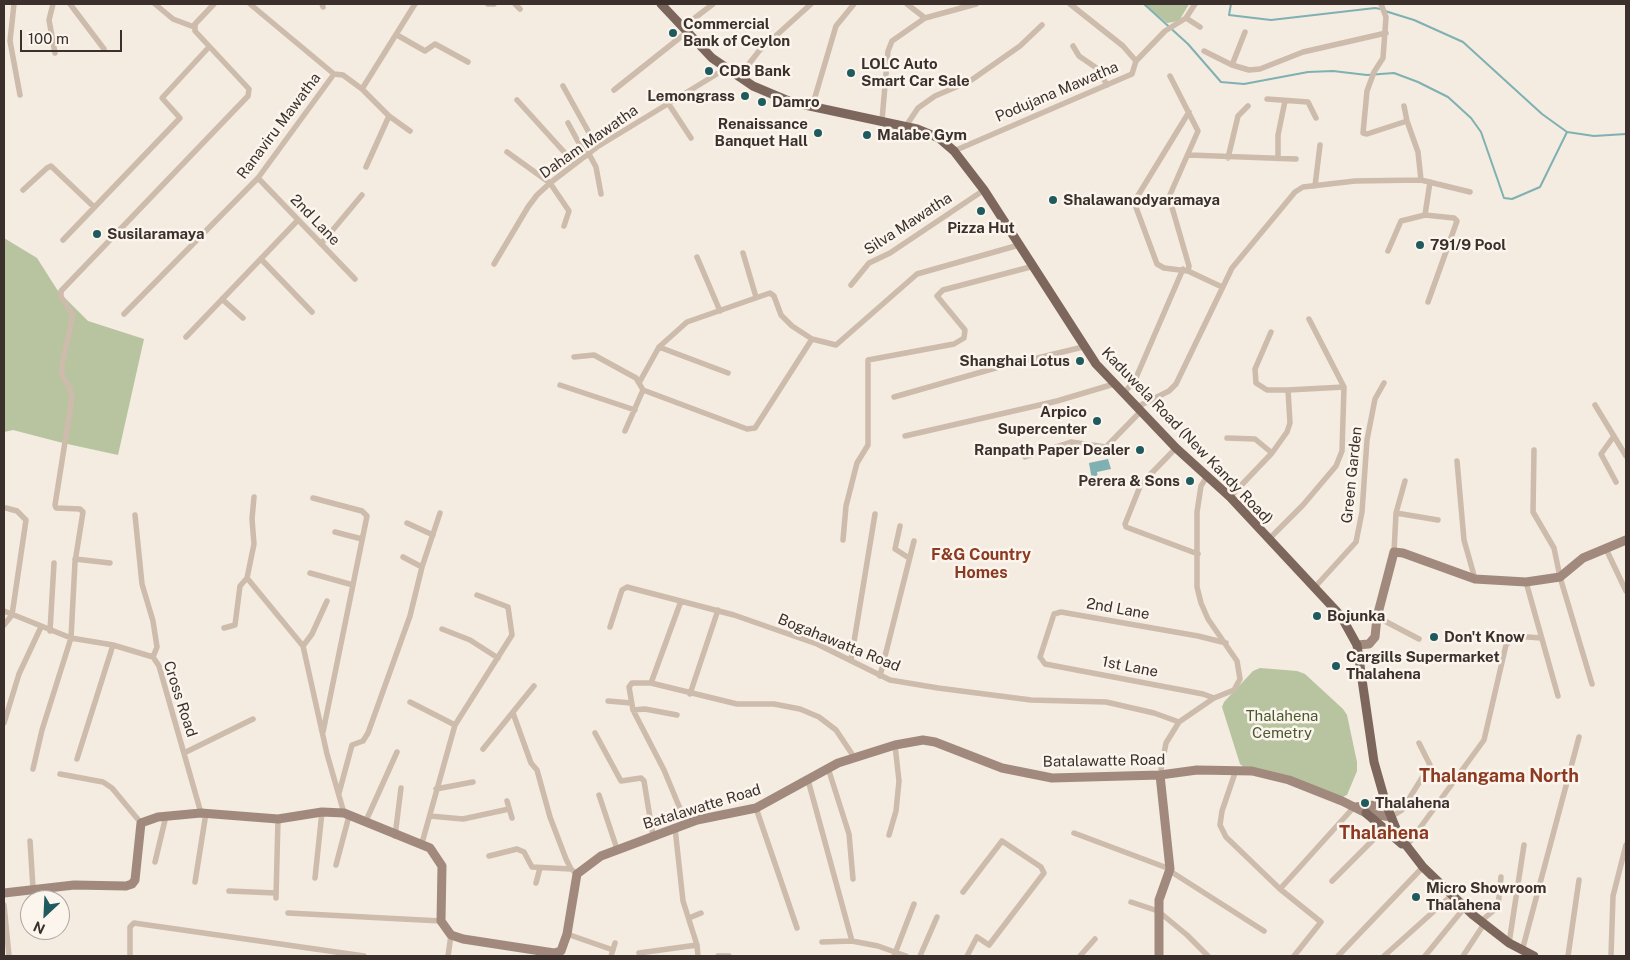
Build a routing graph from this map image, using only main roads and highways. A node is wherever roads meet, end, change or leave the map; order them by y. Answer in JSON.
{"nodes":[{"id":1,"x":661,"y":4,"type":"edge"},
{"id":2,"x":1366,"y":813,"type":"road end"},
{"id":3,"x":1406,"y":847,"type":"junction"},
{"id":4,"x":1534,"y":956,"type":"edge"}],
"edges":[{"from":1,"to":3,"type":"main road","name":"Kaduwela Road (New Kandy Road)"},
{"from":2,"to":3,"type":"main road"},
{"from":3,"to":4,"type":"main road","name":"Kaduwela Road (New Kandy Road)"}]}
